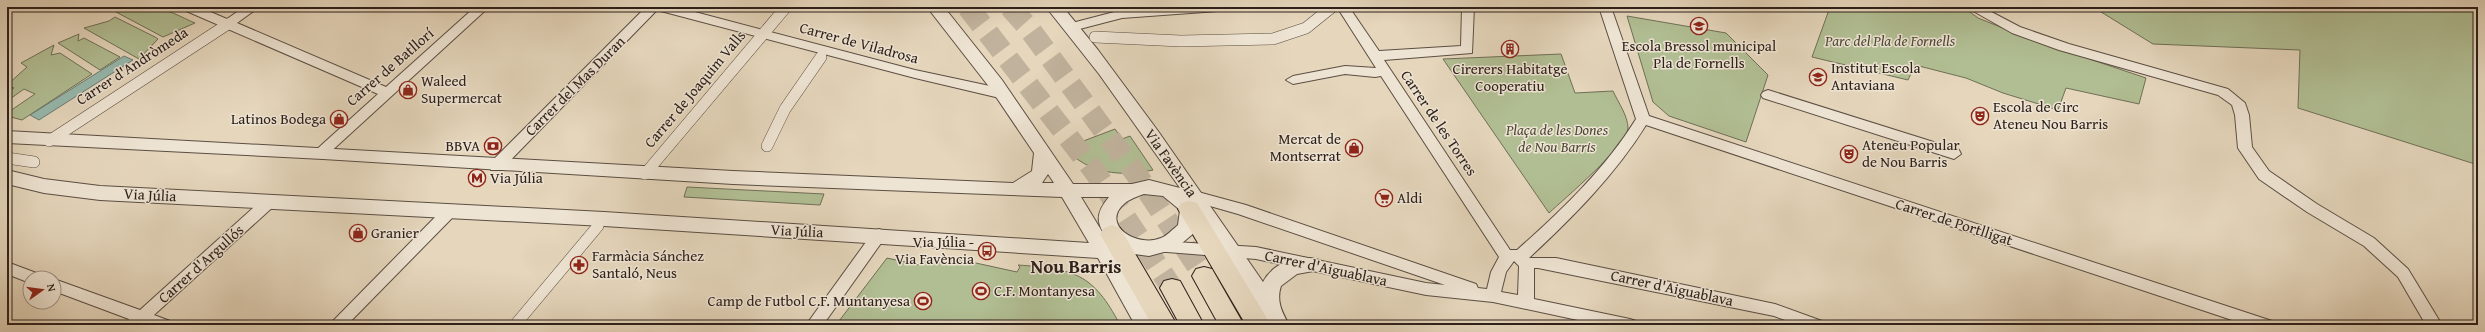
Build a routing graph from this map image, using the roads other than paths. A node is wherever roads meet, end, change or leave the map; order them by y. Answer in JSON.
{"nodes":[{"id":1,"x":188,"y":7,"type":"edge"},
{"id":2,"x":253,"y":7,"type":"edge"},
{"id":3,"x":483,"y":7,"type":"edge"},
{"id":4,"x":653,"y":7,"type":"edge"},
{"id":5,"x":661,"y":7,"type":"edge"},
{"id":6,"x":786,"y":7,"type":"edge"},
{"id":7,"x":935,"y":7,"type":"edge"},
{"id":8,"x":1054,"y":7,"type":"edge"},
{"id":9,"x":1218,"y":7,"type":"edge"},
{"id":10,"x":1332,"y":7,"type":"edge"},
{"id":11,"x":1343,"y":7,"type":"edge"},
{"id":12,"x":1468,"y":7,"type":"edge"},
{"id":13,"x":1605,"y":7,"type":"edge"},
{"id":14,"x":1972,"y":7,"type":"edge"},
{"id":15,"x":228,"y":24,"type":"junction"},
{"id":16,"x":1072,"y":27,"type":"junction"},
{"id":17,"x":763,"y":34,"type":"junction"},
{"id":18,"x":1095,"y":37,"type":"dead end"},
{"id":19,"x":1374,"y":56,"type":"junction"},
{"id":20,"x":821,"y":57,"type":"dead end"},
{"id":21,"x":1383,"y":71,"type":"junction"},
{"id":22,"x":1293,"y":80,"type":"dead end"},
{"id":23,"x":386,"y":92,"type":"junction"},
{"id":24,"x":1004,"y":94,"type":"junction"},
{"id":25,"x":1768,"y":95,"type":"dead end"},
{"id":26,"x":1643,"y":119,"type":"junction"},
{"id":27,"x":7,"y":137,"type":"edge"},
{"id":28,"x":49,"y":141,"type":"junction"},
{"id":29,"x":767,"y":146,"type":"dead end"},
{"id":30,"x":1043,"y":151,"type":"junction"},
{"id":31,"x":321,"y":153,"type":"junction"},
{"id":32,"x":1954,"y":154,"type":"dead end"},
{"id":33,"x":7,"y":158,"type":"edge"},
{"id":34,"x":34,"y":162,"type":"dead end"},
{"id":35,"x":496,"y":166,"type":"junction"},
{"id":36,"x":645,"y":174,"type":"junction"},
{"id":37,"x":7,"y":177,"type":"edge"},
{"id":38,"x":1181,"y":177,"type":"junction"},
{"id":39,"x":1014,"y":190,"type":"junction"},
{"id":40,"x":1130,"y":190,"type":"junction"},
{"id":41,"x":1070,"y":196,"type":"junction"},
{"id":42,"x":268,"y":202,"type":"junction"},
{"id":43,"x":1218,"y":202,"type":"junction"},
{"id":44,"x":1192,"y":203,"type":"junction"},
{"id":45,"x":450,"y":211,"type":"junction"},
{"id":46,"x":598,"y":226,"type":"dead end"},
{"id":47,"x":879,"y":235,"type":"junction"},
{"id":48,"x":1116,"y":242,"type":"junction"},
{"id":49,"x":1159,"y":247,"type":"junction"},
{"id":50,"x":1223,"y":250,"type":"junction"},
{"id":51,"x":1518,"y":260,"type":"junction"},
{"id":52,"x":1312,"y":265,"type":"junction"},
{"id":53,"x":7,"y":268,"type":"edge"},
{"id":54,"x":22,"y":274,"type":"edge"},
{"id":55,"x":1204,"y":276,"type":"tunnel mouth"},
{"id":56,"x":62,"y":288,"type":"edge"},
{"id":57,"x":1172,"y":288,"type":"tunnel mouth"},
{"id":58,"x":1492,"y":296,"type":"junction"},
{"id":59,"x":1526,"y":303,"type":"junction"},
{"id":60,"x":137,"y":321,"type":"edge"},
{"id":61,"x":1270,"y":321,"type":"edge"},
{"id":62,"x":164,"y":325,"type":"edge"},
{"id":63,"x":337,"y":325,"type":"edge"},
{"id":64,"x":515,"y":325,"type":"edge"},
{"id":65,"x":814,"y":325,"type":"edge"},
{"id":66,"x":1145,"y":325,"type":"edge"},
{"id":67,"x":1165,"y":325,"type":"edge"},
{"id":68,"x":1192,"y":325,"type":"edge"},
{"id":69,"x":1232,"y":325,"type":"edge"},
{"id":70,"x":1630,"y":325,"type":"edge"},
{"id":71,"x":1816,"y":325,"type":"edge"},
{"id":72,"x":2266,"y":325,"type":"edge"},
{"id":73,"x":2434,"y":325,"type":"edge"}],
"edges":[{"from":1,"to":15,"type":"street"},
{"from":2,"to":15,"type":"street","name":"Carrer d'Andròmeda"},
{"from":3,"to":23,"type":"street","name":"Carrer de Batllorí"},
{"from":4,"to":35,"type":"street","name":"Carrer del Mas Duran"},
{"from":5,"to":17,"type":"street","name":"Carrer de Viladrosa"},
{"from":6,"to":17,"type":"street","name":"Carrer de Joaquim Valls"},
{"from":7,"to":24,"type":"street"},
{"from":8,"to":16,"type":"street","name":"Via Favència"},
{"from":9,"to":16,"type":"street"},
{"from":10,"to":18,"type":"street"},
{"from":11,"to":19,"type":"street","name":"Carrer de les Torres"},
{"from":12,"to":19,"type":"street"},
{"from":13,"to":26,"type":"street"},
{"from":14,"to":73,"type":"street"},
{"from":15,"to":23,"type":"street"},
{"from":15,"to":28,"type":"street","name":"Carrer d'Andròmeda"},
{"from":16,"to":38,"type":"street","name":"Via Favència"},
{"from":17,"to":24,"type":"street","name":"Carrer de Viladrosa"},
{"from":17,"to":36,"type":"street","name":"Carrer de Joaquim Valls"},
{"from":19,"to":21,"type":"street","name":"Carrer de les Torres"},
{"from":20,"to":29,"type":"street"},
{"from":21,"to":22,"type":"street"},
{"from":21,"to":51,"type":"street","name":"Carrer de les Torres"},
{"from":23,"to":31,"type":"street","name":"Carrer de Batllorí"},
{"from":24,"to":30,"type":"street"},
{"from":25,"to":32,"type":"street"},
{"from":26,"to":51,"type":"street"},
{"from":26,"to":72,"type":"street","name":"Carrer de Portlligat"},
{"from":27,"to":28,"type":"street"},
{"from":28,"to":31,"type":"street"},
{"from":30,"to":39,"type":"street"},
{"from":30,"to":41,"type":"street"},
{"from":31,"to":35,"type":"street"},
{"from":33,"to":34,"type":"street"},
{"from":35,"to":36,"type":"street"},
{"from":36,"to":39,"type":"street"},
{"from":37,"to":42,"type":"street","name":"Via Júlia"},
{"from":38,"to":43,"type":"street","name":"Carrer d'Aiguablava"},
{"from":38,"to":44,"type":"street","name":"Via Favència"},
{"from":39,"to":41,"type":"street"},
{"from":40,"to":41,"type":"street"},
{"from":40,"to":44,"type":"street"},
{"from":40,"to":48,"type":"street"},
{"from":41,"to":48,"type":"street"},
{"from":42,"to":45,"type":"street","name":"Via Júlia"},
{"from":42,"to":60,"type":"street","name":"Carrer d'Argullós"},
{"from":43,"to":44,"type":"street","name":"Carrer d'Aiguablava"},
{"from":43,"to":58,"type":"street","name":"Carrer d'Aiguablava"},
{"from":44,"to":49,"type":"street"},
{"from":44,"to":50,"type":"highway"},
{"from":45,"to":47,"type":"street","name":"Via Júlia"},
{"from":45,"to":63,"type":"street"},
{"from":46,"to":64,"type":"street"},
{"from":47,"to":48,"type":"street","name":"Via Júlia"},
{"from":47,"to":65,"type":"street"},
{"from":48,"to":49,"type":"street"},
{"from":48,"to":66,"type":"street"},
{"from":48,"to":67,"type":"highway"},
{"from":49,"to":50,"type":"street","name":"Carrer d'Aiguablava"},
{"from":50,"to":52,"type":"street","name":"Carrer d'Aiguablava"},
{"from":50,"to":61,"type":"highway"},
{"from":51,"to":58,"type":"street"},
{"from":51,"to":59,"type":"street"},
{"from":51,"to":71,"type":"street","name":"Carrer d'Aiguablava"},
{"from":52,"to":58,"type":"street","name":"Carrer d'Aiguablava"},
{"from":52,"to":61,"type":"street"},
{"from":53,"to":54,"type":"street"},
{"from":55,"to":69,"type":"highway"},
{"from":56,"to":60,"type":"street"},
{"from":57,"to":68,"type":"highway"},
{"from":58,"to":59,"type":"street","name":"Carrer d'Aiguablava"},
{"from":59,"to":70,"type":"street","name":"Carrer d'Aiguablava"},
{"from":60,"to":62,"type":"street"}]}
